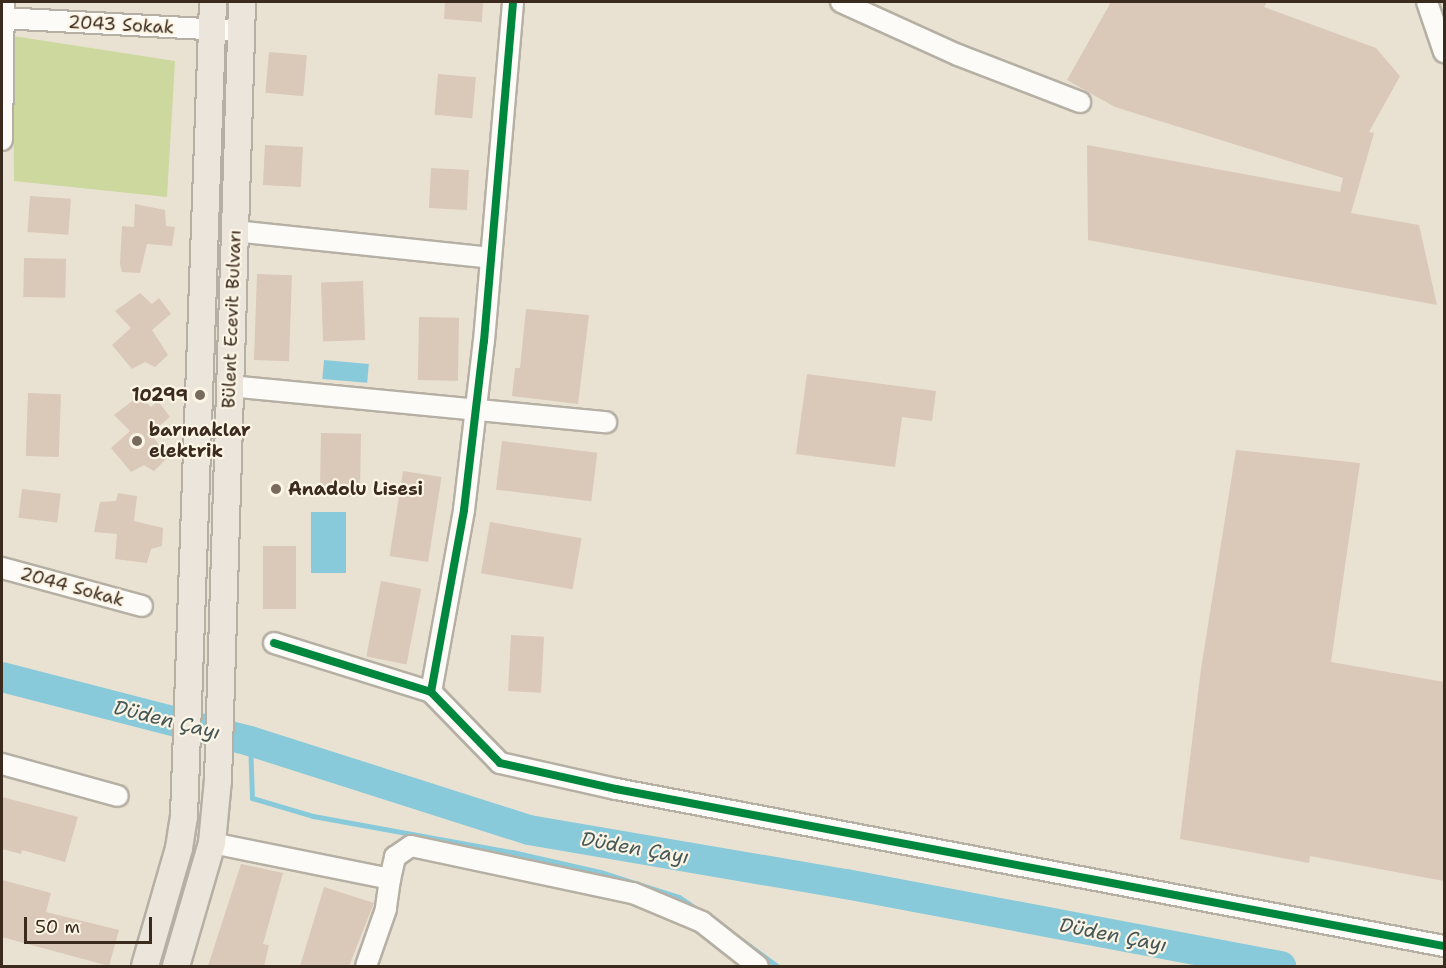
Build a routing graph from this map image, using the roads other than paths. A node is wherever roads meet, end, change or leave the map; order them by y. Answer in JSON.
{"nodes":[{"id":1,"x":213,"y":2,"type":"edge"},
{"id":2,"x":242,"y":2,"type":"edge"},
{"id":3,"x":513,"y":2,"type":"edge"},
{"id":4,"x":841,"y":2,"type":"edge"},
{"id":5,"x":1427,"y":2,"type":"edge"},
{"id":6,"x":3,"y":12,"type":"edge"},
{"id":7,"x":212,"y":30,"type":"junction"},
{"id":8,"x":241,"y":31,"type":"junction"},
{"id":9,"x":1444,"y":52,"type":"edge"},
{"id":10,"x":1080,"y":102,"type":"dead end"},
{"id":11,"x":2,"y":140,"type":"edge"},
{"id":12,"x":235,"y":231,"type":"junction"},
{"id":13,"x":491,"y":258,"type":"junction"},
{"id":14,"x":229,"y":386,"type":"junction"},
{"id":15,"x":477,"y":408,"type":"junction"},
{"id":16,"x":606,"y":422,"type":"dead end"},
{"id":17,"x":2,"y":568,"type":"edge"},
{"id":18,"x":142,"y":606,"type":"dead end"},
{"id":19,"x":274,"y":643,"type":"dead end"},
{"id":20,"x":431,"y":693,"type":"junction"},
{"id":21,"x":2,"y":764,"type":"edge"},
{"id":22,"x":118,"y":796,"type":"dead end"},
{"id":23,"x":212,"y":843,"type":"junction"},
{"id":24,"x":390,"y":879,"type":"junction"},
{"id":25,"x":1444,"y":946,"type":"edge"},
{"id":26,"x":145,"y":966,"type":"edge"},
{"id":27,"x":176,"y":966,"type":"edge"},
{"id":28,"x":366,"y":966,"type":"edge"},
{"id":29,"x":758,"y":966,"type":"edge"}],
"edges":[{"from":1,"to":7,"type":"main road","name":"Bülent Ecevit Bulvarı"},
{"from":2,"to":8,"type":"main road","name":"Bülent Ecevit Bulvarı"},
{"from":3,"to":13,"type":"street"},
{"from":4,"to":10,"type":"street"},
{"from":5,"to":9,"type":"street"},
{"from":6,"to":7,"type":"street","name":"2043 Sokak"},
{"from":6,"to":11,"type":"street"},
{"from":7,"to":8,"type":"street","name":"2043 Sokak"},
{"from":7,"to":26,"type":"main road","name":"Bülent Ecevit Bulvarı"},
{"from":8,"to":12,"type":"main road","name":"Bülent Ecevit Bulvarı"},
{"from":12,"to":13,"type":"street"},
{"from":12,"to":14,"type":"main road","name":"Bülent Ecevit Bulvarı"},
{"from":13,"to":15,"type":"street"},
{"from":14,"to":15,"type":"street"},
{"from":14,"to":23,"type":"main road","name":"Bülent Ecevit Bulvarı"},
{"from":15,"to":16,"type":"street"},
{"from":15,"to":20,"type":"street"},
{"from":17,"to":18,"type":"street","name":"2044 Sokak"},
{"from":19,"to":20,"type":"street"},
{"from":20,"to":25,"type":"street"},
{"from":21,"to":22,"type":"street"},
{"from":23,"to":24,"type":"street"},
{"from":23,"to":27,"type":"main road","name":"Bülent Ecevit Bulvarı"},
{"from":24,"to":28,"type":"street"},
{"from":24,"to":29,"type":"street"}]}
